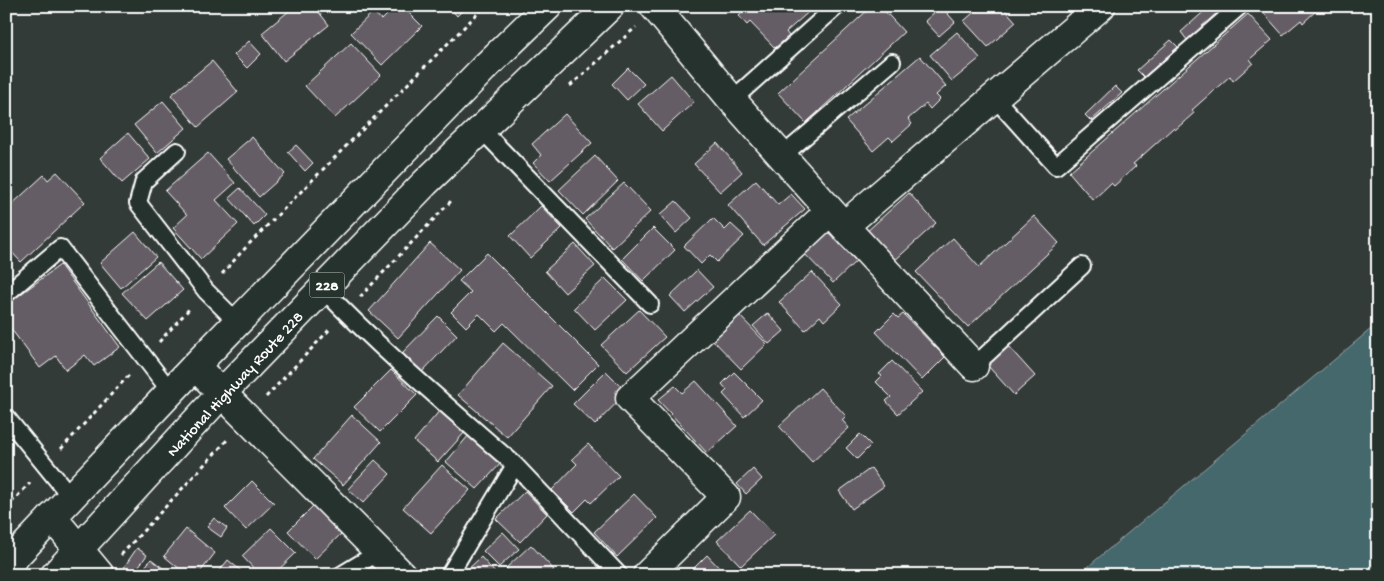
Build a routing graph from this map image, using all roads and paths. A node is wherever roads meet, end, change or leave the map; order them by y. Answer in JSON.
{"nodes":[{"id":1,"x":485,"y":6,"type":"edge"},
{"id":2,"x":548,"y":6,"type":"edge"},
{"id":3,"x":610,"y":6,"type":"edge"},
{"id":4,"x":837,"y":6,"type":"edge"},
{"id":5,"x":1101,"y":6,"type":"edge"},
{"id":6,"x":1240,"y":6,"type":"edge"},
{"id":7,"x":655,"y":8,"type":"edge"},
{"id":8,"x":892,"y":62,"type":"dead end"},
{"id":9,"x":565,"y":91,"type":"dead end"},
{"id":10,"x":994,"y":97,"type":"junction"},
{"id":11,"x":732,"y":100,"type":"junction"},
{"id":12,"x":481,"y":129,"type":"junction"},
{"id":13,"x":177,"y":151,"type":"dead end"},
{"id":14,"x":781,"y":157,"type":"junction"},
{"id":15,"x":452,"y":200,"type":"dead end"},
{"id":16,"x":837,"y":218,"type":"junction"},
{"id":17,"x":1082,"y":266,"type":"dead end"},
{"id":18,"x":323,"y":289,"type":"junction"},
{"id":19,"x":206,"y":291,"type":"junction"},
{"id":20,"x":6,"y":294,"type":"edge"},
{"id":21,"x":650,"y":304,"type":"dead end"},
{"id":22,"x":345,"y":312,"type":"junction"},
{"id":23,"x":237,"y":322,"type":"junction"},
{"id":24,"x":144,"y":358,"type":"junction"},
{"id":25,"x":195,"y":366,"type":"junction"},
{"id":26,"x":974,"y":366,"type":"joint"},
{"id":27,"x":171,"y":392,"type":"junction"},
{"id":28,"x":222,"y":393,"type":"junction"},
{"id":29,"x":6,"y":417,"type":"edge"},
{"id":30,"x":247,"y":418,"type":"junction"},
{"id":31,"x":515,"y":465,"type":"junction"},
{"id":32,"x":46,"y":466,"type":"junction"},
{"id":33,"x":71,"y":497,"type":"junction"},
{"id":34,"x":6,"y":508,"type":"edge"},
{"id":35,"x":52,"y":517,"type":"junction"},
{"id":36,"x":79,"y":548,"type":"junction"},
{"id":37,"x":379,"y":552,"type":"junction"},
{"id":38,"x":6,"y":566,"type":"edge"},
{"id":39,"x":108,"y":568,"type":"edge"},
{"id":40,"x":55,"y":575,"type":"edge"},
{"id":41,"x":341,"y":575,"type":"edge"},
{"id":42,"x":402,"y":575,"type":"edge"},
{"id":43,"x":449,"y":575,"type":"edge"},
{"id":44,"x":619,"y":575,"type":"edge"},
{"id":45,"x":647,"y":575,"type":"edge"}],
"edges":[{"from":1,"to":19,"type":"path"},
{"from":2,"to":23,"type":"main road","number":"228"},
{"from":3,"to":12,"type":"main road","name":"National Highway Route 228","number":"228"},
{"from":4,"to":11,"type":"lane"},
{"from":5,"to":10,"type":"main road"},
{"from":6,"to":10,"type":"lane"},
{"from":7,"to":9,"type":"path"},
{"from":7,"to":11,"type":"main road"},
{"from":8,"to":14,"type":"lane"},
{"from":10,"to":16,"type":"main road"},
{"from":11,"to":14,"type":"main road"},
{"from":12,"to":18,"type":"main road","name":"National Highway Route 228","number":"228"},
{"from":12,"to":21,"type":"lane"},
{"from":13,"to":19,"type":"lane"},
{"from":14,"to":16,"type":"main road"},
{"from":15,"to":22,"type":"path"},
{"from":16,"to":26,"type":"main road"},
{"from":16,"to":45,"type":"main road"},
{"from":17,"to":26,"type":"lane"},
{"from":18,"to":22,"type":"lane"},
{"from":18,"to":28,"type":"main road","name":"National Highway Route 228","number":"228"},
{"from":19,"to":23,"type":"lane"},
{"from":19,"to":24,"type":"path"},
{"from":20,"to":24,"type":"lane"},
{"from":22,"to":30,"type":"path"},
{"from":22,"to":31,"type":"lane"},
{"from":23,"to":25,"type":"main road","number":"228"},
{"from":24,"to":27,"type":"lane"},
{"from":24,"to":32,"type":"path"},
{"from":25,"to":27,"type":"main road","number":"228"},
{"from":25,"to":28,"type":"main road"},
{"from":27,"to":33,"type":"main road","number":"228"},
{"from":28,"to":30,"type":"main road"},
{"from":28,"to":36,"type":"main road","name":"National Highway Route 228","number":"228"},
{"from":29,"to":32,"type":"lane"},
{"from":30,"to":37,"type":"main road"},
{"from":30,"to":39,"type":"path"},
{"from":31,"to":43,"type":"lane"},
{"from":31,"to":44,"type":"lane"},
{"from":32,"to":33,"type":"lane"},
{"from":32,"to":34,"type":"path"},
{"from":33,"to":35,"type":"main road","number":"228"},
{"from":35,"to":36,"type":"main road"},
{"from":35,"to":38,"type":"main road","number":"228"},
{"from":36,"to":39,"type":"main road"},
{"from":36,"to":40,"type":"main road","name":"National Highway Route 228","number":"228"},
{"from":37,"to":41,"type":"lane"},
{"from":37,"to":42,"type":"main road"}]}
